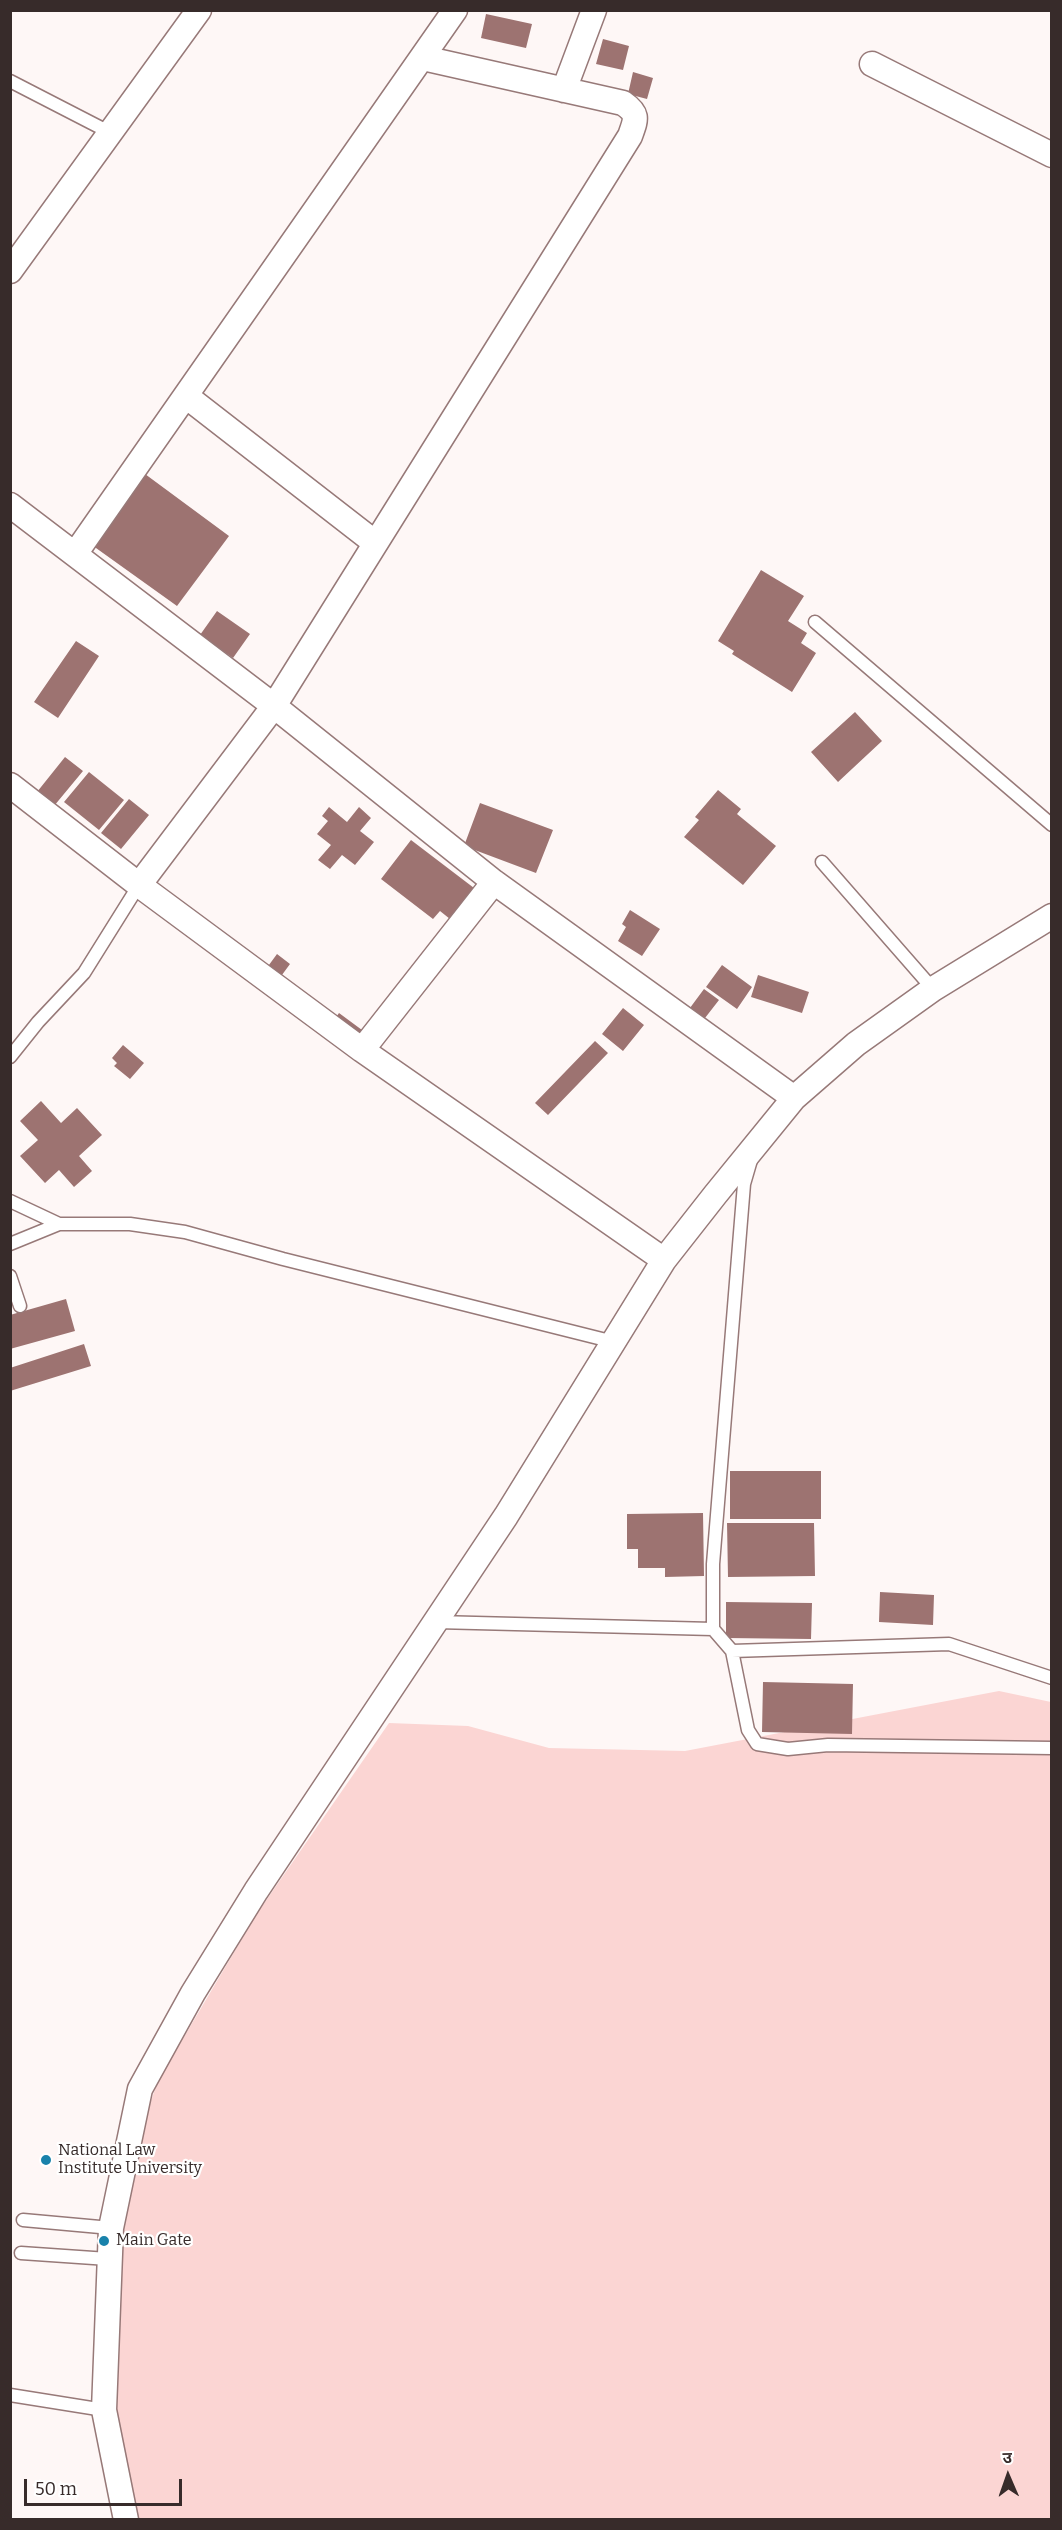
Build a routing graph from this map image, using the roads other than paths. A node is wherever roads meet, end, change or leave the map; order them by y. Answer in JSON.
{"nodes":[{"id":1,"x":199,"y":10,"type":"edge"},
{"id":2,"x":456,"y":10,"type":"edge"},
{"id":3,"x":594,"y":10,"type":"edge"},
{"id":4,"x":423,"y":58,"type":"junction"},
{"id":5,"x":872,"y":64,"type":"dead end"},
{"id":6,"x":10,"y":81,"type":"edge"},
{"id":7,"x":564,"y":90,"type":"junction"},
{"id":8,"x":111,"y":133,"type":"junction"},
{"id":9,"x":1052,"y":155,"type":"edge"},
{"id":10,"x":10,"y":271,"type":"edge"},
{"id":11,"x":186,"y":396,"type":"junction"},
{"id":12,"x":10,"y":505,"type":"edge"},
{"id":13,"x":374,"y":542,"type":"junction"},
{"id":14,"x":75,"y":555,"type":"junction"},
{"id":15,"x":815,"y":622,"type":"dead end"},
{"id":16,"x":274,"y":706,"type":"junction"},
{"id":17,"x":10,"y":785,"type":"edge"},
{"id":18,"x":1052,"y":825,"type":"edge"},
{"id":19,"x":822,"y":862,"type":"dead end"},
{"id":20,"x":494,"y":882,"type":"junction"},
{"id":21,"x":139,"y":885,"type":"junction"},
{"id":22,"x":1052,"y":916,"type":"edge"},
{"id":23,"x":933,"y":989,"type":"junction"},
{"id":24,"x":362,"y":1050,"type":"junction"},
{"id":25,"x":10,"y":1057,"type":"edge"},
{"id":26,"x":794,"y":1098,"type":"junction"},
{"id":27,"x":754,"y":1148,"type":"junction"},
{"id":28,"x":10,"y":1201,"type":"edge"},
{"id":29,"x":59,"y":1224,"type":"junction"},
{"id":30,"x":10,"y":1244,"type":"edge"},
{"id":31,"x":664,"y":1260,"type":"junction"},
{"id":32,"x":10,"y":1276,"type":"edge"},
{"id":33,"x":20,"y":1305,"type":"dead end"},
{"id":34,"x":614,"y":1342,"type":"junction"},
{"id":35,"x":436,"y":1622,"type":"junction"},
{"id":36,"x":713,"y":1629,"type":"junction"},
{"id":37,"x":732,"y":1650,"type":"junction"},
{"id":38,"x":1052,"y":1678,"type":"edge"},
{"id":39,"x":1052,"y":1748,"type":"edge"},
{"id":40,"x":23,"y":2220,"type":"dead end"},
{"id":41,"x":111,"y":2228,"type":"junction"},
{"id":42,"x":21,"y":2253,"type":"dead end"},
{"id":43,"x":108,"y":2259,"type":"junction"},
{"id":44,"x":10,"y":2395,"type":"edge"},
{"id":45,"x":104,"y":2410,"type":"junction"},
{"id":46,"x":126,"y":2520,"type":"edge"}],
"edges":[{"from":1,"to":8,"type":"street"},
{"from":2,"to":4,"type":"street"},
{"from":3,"to":7,"type":"street"},
{"from":4,"to":7,"type":"street"},
{"from":4,"to":11,"type":"street"},
{"from":5,"to":9,"type":"street"},
{"from":6,"to":8,"type":"lane"},
{"from":7,"to":13,"type":"street"},
{"from":8,"to":10,"type":"street"},
{"from":11,"to":13,"type":"street"},
{"from":11,"to":14,"type":"street"},
{"from":12,"to":14,"type":"street"},
{"from":13,"to":16,"type":"street"},
{"from":14,"to":16,"type":"street"},
{"from":15,"to":18,"type":"lane"},
{"from":16,"to":20,"type":"street"},
{"from":16,"to":21,"type":"street"},
{"from":17,"to":21,"type":"street"},
{"from":19,"to":23,"type":"lane"},
{"from":20,"to":24,"type":"street"},
{"from":20,"to":26,"type":"street"},
{"from":21,"to":24,"type":"street"},
{"from":21,"to":25,"type":"lane"},
{"from":22,"to":23,"type":"street"},
{"from":23,"to":26,"type":"street"},
{"from":24,"to":31,"type":"street"},
{"from":26,"to":27,"type":"street"},
{"from":27,"to":31,"type":"street"},
{"from":27,"to":36,"type":"lane"},
{"from":28,"to":29,"type":"lane"},
{"from":29,"to":30,"type":"lane"},
{"from":29,"to":34,"type":"lane"},
{"from":31,"to":34,"type":"street"},
{"from":32,"to":33,"type":"lane"},
{"from":34,"to":35,"type":"street"},
{"from":35,"to":36,"type":"lane"},
{"from":35,"to":41,"type":"street"},
{"from":36,"to":37,"type":"lane"},
{"from":37,"to":38,"type":"lane"},
{"from":37,"to":39,"type":"lane"},
{"from":40,"to":41,"type":"lane"},
{"from":41,"to":43,"type":"street"},
{"from":42,"to":43,"type":"lane"},
{"from":43,"to":45,"type":"street"},
{"from":44,"to":45,"type":"lane"},
{"from":45,"to":46,"type":"street"}]}
